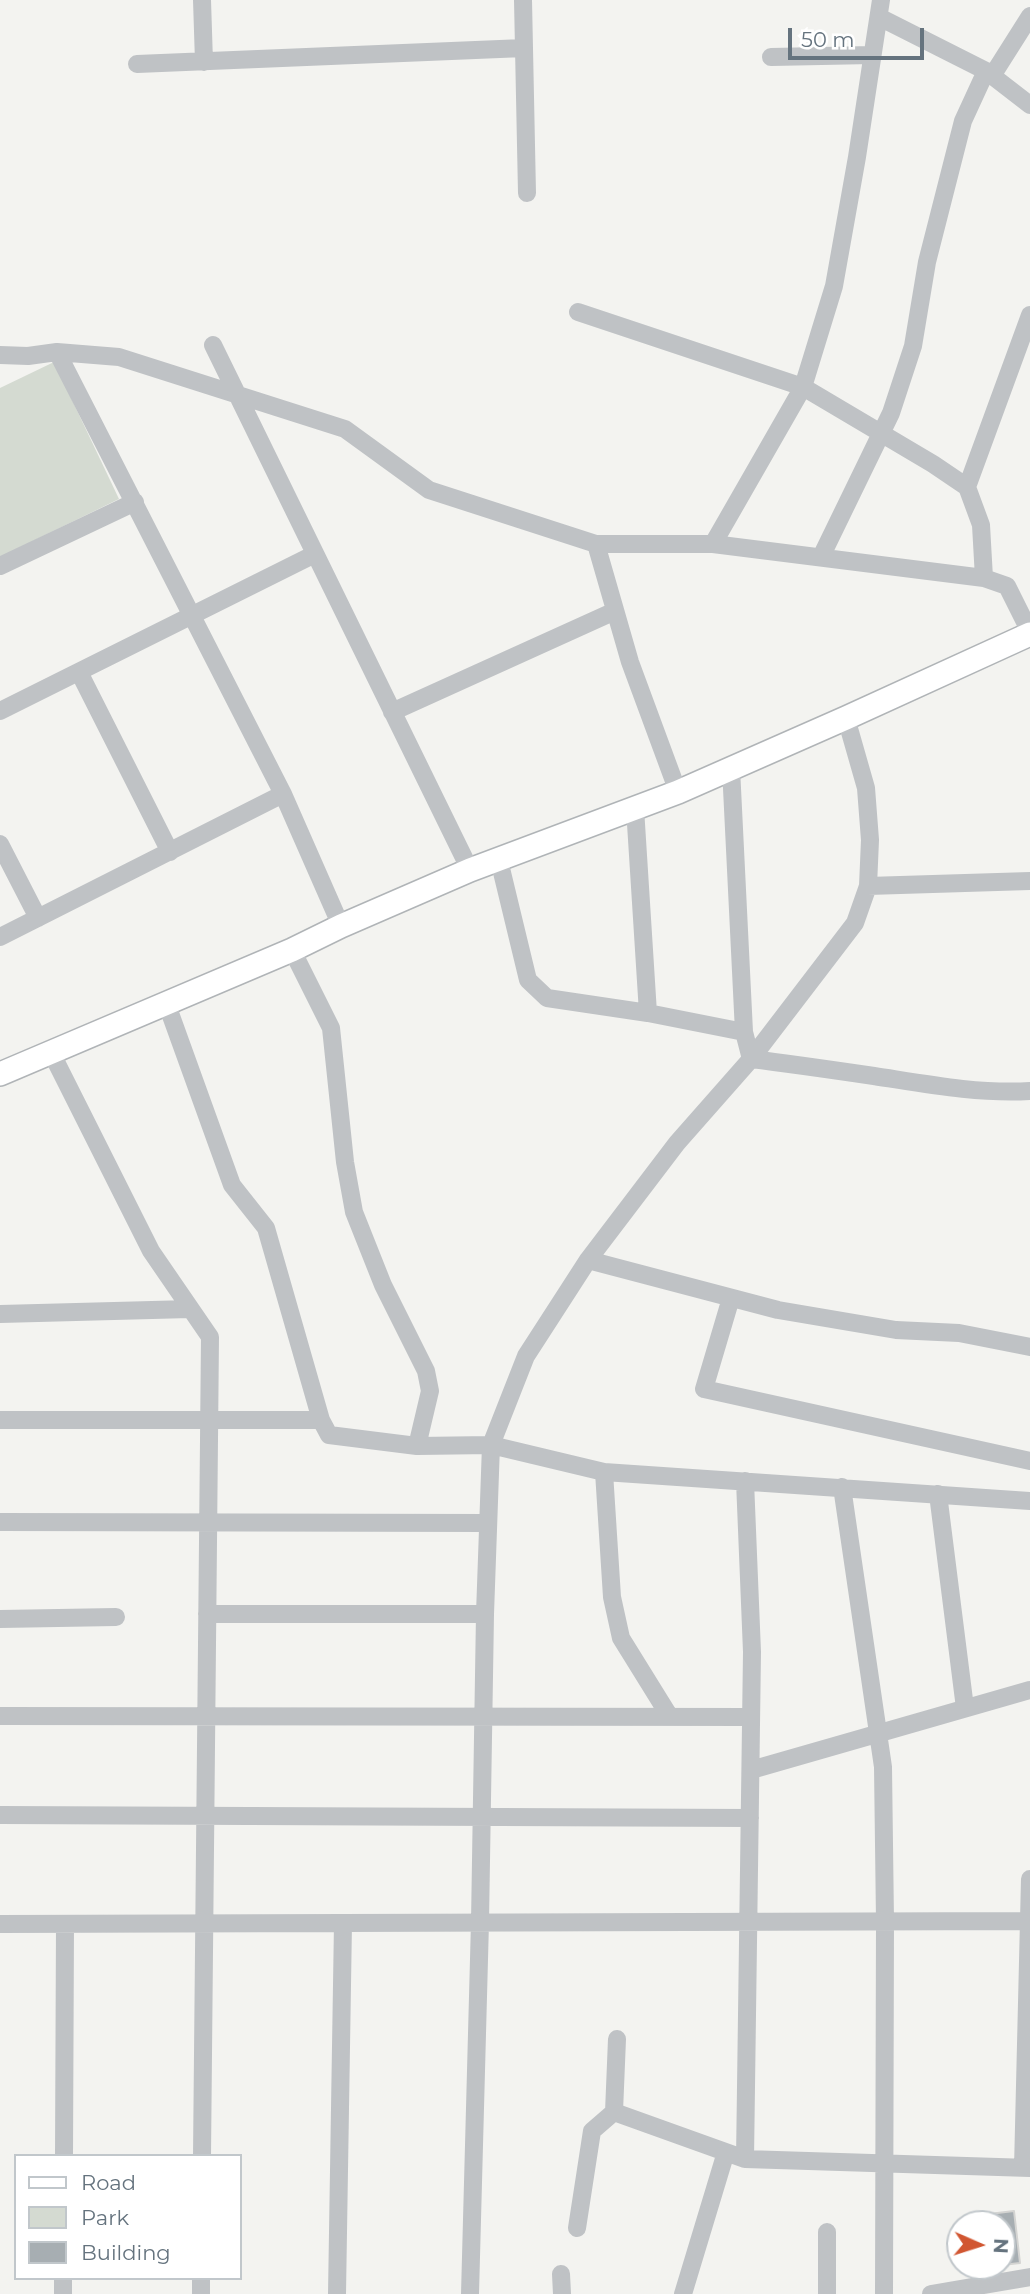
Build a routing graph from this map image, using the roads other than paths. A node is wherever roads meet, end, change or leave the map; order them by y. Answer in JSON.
{"nodes":[{"id":1,"x":202,"y":0,"type":"edge"},
{"id":2,"x":523,"y":0,"type":"edge"},
{"id":3,"x":1020,"y":0,"type":"edge"},
{"id":4,"x":880,"y":9,"type":"edge"},
{"id":5,"x":1030,"y":9,"type":"edge"},
{"id":6,"x":1030,"y":16,"type":"edge"},
{"id":7,"x":524,"y":48,"type":"junction"},
{"id":8,"x":872,"y":55,"type":"junction"},
{"id":9,"x":771,"y":57,"type":"dead end"},
{"id":10,"x":204,"y":62,"type":"junction"},
{"id":11,"x":137,"y":64,"type":"dead end"},
{"id":12,"x":989,"y":73,"type":"junction"},
{"id":13,"x":1030,"y":105,"type":"edge"},
{"id":14,"x":527,"y":193,"type":"dead end"},
{"id":15,"x":578,"y":312,"type":"dead end"},
{"id":16,"x":1030,"y":315,"type":"edge"},
{"id":17,"x":213,"y":345,"type":"dead end"},
{"id":18,"x":57,"y":352,"type":"junction"},
{"id":19,"x":0,"y":355,"type":"edge"},
{"id":20,"x":28,"y":356,"type":"junction"},
{"id":21,"x":0,"y":370,"type":"edge"},
{"id":22,"x":803,"y":387,"type":"junction"},
{"id":23,"x":237,"y":394,"type":"junction"},
{"id":24,"x":883,"y":434,"type":"junction"},
{"id":25,"x":967,"y":487,"type":"junction"},
{"id":26,"x":135,"y":502,"type":"junction"},
{"id":27,"x":596,"y":544,"type":"junction"},
{"id":28,"x":713,"y":544,"type":"junction"},
{"id":29,"x":315,"y":554,"type":"junction"},
{"id":30,"x":821,"y":557,"type":"junction"},
{"id":31,"x":0,"y":566,"type":"edge"},
{"id":32,"x":984,"y":578,"type":"junction"},
{"id":33,"x":615,"y":611,"type":"junction"},
{"id":34,"x":192,"y":615,"type":"junction"},
{"id":35,"x":1030,"y":633,"type":"edge"},
{"id":36,"x":79,"y":672,"type":"junction"},
{"id":37,"x":0,"y":711,"type":"edge"},
{"id":38,"x":392,"y":712,"type":"junction"},
{"id":39,"x":846,"y":718,"type":"junction"},
{"id":40,"x":730,"y":768,"type":"junction"},
{"id":41,"x":678,"y":792,"type":"junction"},
{"id":42,"x":283,"y":794,"type":"junction"},
{"id":43,"x":635,"y":808,"type":"junction"},
{"id":44,"x":0,"y":844,"type":"edge"},
{"id":45,"x":170,"y":852,"type":"junction"},
{"id":46,"x":499,"y":860,"type":"junction"},
{"id":47,"x":470,"y":870,"type":"junction"},
{"id":48,"x":1030,"y":881,"type":"edge"},
{"id":49,"x":869,"y":886,"type":"junction"},
{"id":50,"x":38,"y":918,"type":"junction"},
{"id":51,"x":341,"y":926,"type":"junction"},
{"id":52,"x":0,"y":937,"type":"edge"},
{"id":53,"x":292,"y":950,"type":"junction"},
{"id":54,"x":166,"y":1002,"type":"junction"},
{"id":55,"x":648,"y":1013,"type":"junction"},
{"id":56,"x":744,"y":1032,"type":"junction"},
{"id":57,"x":51,"y":1052,"type":"junction"},
{"id":58,"x":751,"y":1059,"type":"junction"},
{"id":59,"x":0,"y":1074,"type":"edge"},
{"id":60,"x":1030,"y":1091,"type":"edge"},
{"id":61,"x":588,"y":1260,"type":"junction"},
{"id":62,"x":731,"y":1298,"type":"junction"},
{"id":63,"x":190,"y":1309,"type":"junction"},
{"id":64,"x":0,"y":1314,"type":"edge"},
{"id":65,"x":1030,"y":1347,"type":"edge"},
{"id":66,"x":0,"y":1420,"type":"edge"},
{"id":67,"x":321,"y":1420,"type":"junction"},
{"id":68,"x":209,"y":1421,"type":"junction"},
{"id":69,"x":491,"y":1445,"type":"junction"},
{"id":70,"x":417,"y":1446,"type":"junction"},
{"id":71,"x":1030,"y":1461,"type":"edge"},
{"id":72,"x":604,"y":1472,"type":"junction"},
{"id":73,"x":745,"y":1481,"type":"junction"},
{"id":74,"x":842,"y":1487,"type":"junction"},
{"id":75,"x":937,"y":1494,"type":"junction"},
{"id":76,"x":1030,"y":1501,"type":"edge"},
{"id":77,"x":0,"y":1522,"type":"edge"},
{"id":78,"x":208,"y":1522,"type":"junction"},
{"id":79,"x":488,"y":1523,"type":"junction"},
{"id":80,"x":207,"y":1614,"type":"junction"},
{"id":81,"x":485,"y":1614,"type":"junction"},
{"id":82,"x":116,"y":1617,"type":"dead end"},
{"id":83,"x":0,"y":1619,"type":"edge"},
{"id":84,"x":1030,"y":1690,"type":"edge"},
{"id":85,"x":965,"y":1709,"type":"junction"},
{"id":86,"x":0,"y":1716,"type":"edge"},
{"id":87,"x":206,"y":1717,"type":"junction"},
{"id":88,"x":484,"y":1717,"type":"junction"},
{"id":89,"x":670,"y":1717,"type":"junction"},
{"id":90,"x":751,"y":1717,"type":"junction"},
{"id":91,"x":879,"y":1733,"type":"junction"},
{"id":92,"x":751,"y":1770,"type":"junction"},
{"id":93,"x":0,"y":1815,"type":"edge"},
{"id":94,"x":205,"y":1817,"type":"junction"},
{"id":95,"x":482,"y":1818,"type":"junction"},
{"id":96,"x":750,"y":1818,"type":"junction"},
{"id":97,"x":1030,"y":1879,"type":"edge"},
{"id":98,"x":748,"y":1921,"type":"junction"},
{"id":99,"x":885,"y":1921,"type":"junction"},
{"id":100,"x":1029,"y":1921,"type":"edge"},
{"id":101,"x":480,"y":1922,"type":"junction"},
{"id":102,"x":204,"y":1923,"type":"junction"},
{"id":103,"x":343,"y":1923,"type":"junction"},
{"id":104,"x":0,"y":1924,"type":"edge"},
{"id":105,"x":65,"y":1924,"type":"junction"},
{"id":106,"x":617,"y":2039,"type":"dead end"},
{"id":107,"x":614,"y":2112,"type":"junction"},
{"id":108,"x":726,"y":2152,"type":"junction"},
{"id":109,"x":64,"y":2154,"type":"edge"},
{"id":110,"x":202,"y":2154,"type":"edge"},
{"id":111,"x":745,"y":2159,"type":"junction"},
{"id":112,"x":885,"y":2164,"type":"junction"},
{"id":113,"x":1027,"y":2168,"type":"edge"},
{"id":114,"x":577,"y":2228,"type":"dead end"},
{"id":115,"x":827,"y":2232,"type":"dead end"},
{"id":116,"x":561,"y":2274,"type":"dead end"},
{"id":117,"x":1030,"y":2277,"type":"edge"},
{"id":118,"x":988,"y":2289,"type":"edge"},
{"id":119,"x":337,"y":2294,"type":"edge"},
{"id":120,"x":470,"y":2294,"type":"edge"},
{"id":121,"x":562,"y":2294,"type":"edge"},
{"id":122,"x":683,"y":2294,"type":"edge"},
{"id":123,"x":827,"y":2294,"type":"edge"},
{"id":124,"x":884,"y":2294,"type":"edge"},
{"id":125,"x":931,"y":2294,"type":"edge"}],
"edges":[{"from":1,"to":10,"type":"street"},
{"from":2,"to":7,"type":"street"},
{"from":3,"to":5,"type":"street"},
{"from":4,"to":8,"type":"street"},
{"from":4,"to":12,"type":"street"},
{"from":6,"to":12,"type":"street"},
{"from":7,"to":10,"type":"street"},
{"from":7,"to":14,"type":"street"},
{"from":8,"to":9,"type":"street"},
{"from":8,"to":22,"type":"street"},
{"from":10,"to":11,"type":"street"},
{"from":12,"to":13,"type":"street"},
{"from":12,"to":24,"type":"street"},
{"from":15,"to":22,"type":"street"},
{"from":16,"to":25,"type":"street"},
{"from":17,"to":23,"type":"street"},
{"from":18,"to":20,"type":"street"},
{"from":18,"to":23,"type":"street"},
{"from":18,"to":26,"type":"street"},
{"from":19,"to":20,"type":"street"},
{"from":20,"to":21,"type":"street"},
{"from":22,"to":24,"type":"street"},
{"from":22,"to":28,"type":"street"},
{"from":23,"to":27,"type":"street"},
{"from":23,"to":29,"type":"street"},
{"from":24,"to":25,"type":"street"},
{"from":24,"to":30,"type":"street"},
{"from":25,"to":32,"type":"street"},
{"from":26,"to":31,"type":"street"},
{"from":26,"to":34,"type":"street"},
{"from":27,"to":28,"type":"street"},
{"from":27,"to":33,"type":"street"},
{"from":28,"to":30,"type":"street"},
{"from":29,"to":34,"type":"street"},
{"from":29,"to":38,"type":"street"},
{"from":30,"to":32,"type":"street"},
{"from":32,"to":35,"type":"street"},
{"from":33,"to":38,"type":"street"},
{"from":33,"to":41,"type":"street"},
{"from":34,"to":36,"type":"street"},
{"from":34,"to":42,"type":"street"},
{"from":35,"to":39,"type":"main road"},
{"from":36,"to":37,"type":"street"},
{"from":36,"to":45,"type":"street"},
{"from":38,"to":47,"type":"street"},
{"from":39,"to":40,"type":"main road"},
{"from":39,"to":49,"type":"street"},
{"from":40,"to":41,"type":"main road"},
{"from":40,"to":56,"type":"street"},
{"from":41,"to":43,"type":"main road"},
{"from":42,"to":45,"type":"street"},
{"from":42,"to":51,"type":"street"},
{"from":43,"to":46,"type":"main road"},
{"from":43,"to":55,"type":"street"},
{"from":44,"to":50,"type":"street"},
{"from":45,"to":50,"type":"street"},
{"from":46,"to":47,"type":"main road"},
{"from":46,"to":55,"type":"street"},
{"from":47,"to":51,"type":"main road"},
{"from":48,"to":49,"type":"street"},
{"from":49,"to":58,"type":"street"},
{"from":50,"to":52,"type":"street"},
{"from":51,"to":53,"type":"main road"},
{"from":53,"to":54,"type":"main road"},
{"from":53,"to":70,"type":"street"},
{"from":54,"to":57,"type":"main road"},
{"from":54,"to":67,"type":"street"},
{"from":55,"to":56,"type":"street"},
{"from":56,"to":58,"type":"street"},
{"from":57,"to":59,"type":"main road"},
{"from":57,"to":63,"type":"street"},
{"from":58,"to":60,"type":"street"},
{"from":58,"to":61,"type":"street"},
{"from":61,"to":62,"type":"street"},
{"from":61,"to":69,"type":"street"},
{"from":62,"to":65,"type":"street"},
{"from":62,"to":71,"type":"street"},
{"from":63,"to":64,"type":"street"},
{"from":63,"to":68,"type":"street"},
{"from":66,"to":68,"type":"street"},
{"from":67,"to":68,"type":"street"},
{"from":67,"to":70,"type":"street"},
{"from":68,"to":78,"type":"street"},
{"from":69,"to":70,"type":"street"},
{"from":69,"to":72,"type":"street"},
{"from":69,"to":79,"type":"street"},
{"from":72,"to":73,"type":"street"},
{"from":72,"to":89,"type":"street"},
{"from":73,"to":74,"type":"street"},
{"from":73,"to":90,"type":"street"},
{"from":74,"to":75,"type":"street"},
{"from":74,"to":91,"type":"street"},
{"from":75,"to":76,"type":"street"},
{"from":75,"to":85,"type":"street"},
{"from":77,"to":78,"type":"street"},
{"from":78,"to":79,"type":"street"},
{"from":78,"to":80,"type":"street"},
{"from":79,"to":81,"type":"street"},
{"from":80,"to":81,"type":"street"},
{"from":80,"to":87,"type":"street"},
{"from":81,"to":88,"type":"street"},
{"from":82,"to":83,"type":"street"},
{"from":84,"to":85,"type":"street"},
{"from":85,"to":91,"type":"street"},
{"from":86,"to":87,"type":"street"},
{"from":87,"to":88,"type":"street"},
{"from":87,"to":94,"type":"street"},
{"from":88,"to":89,"type":"street"},
{"from":88,"to":95,"type":"street"},
{"from":89,"to":90,"type":"street"},
{"from":90,"to":92,"type":"street"},
{"from":91,"to":92,"type":"street"},
{"from":91,"to":99,"type":"street"},
{"from":92,"to":96,"type":"street"},
{"from":93,"to":94,"type":"street"},
{"from":94,"to":95,"type":"street"},
{"from":94,"to":102,"type":"street"},
{"from":95,"to":96,"type":"street"},
{"from":95,"to":101,"type":"street"},
{"from":96,"to":98,"type":"street"},
{"from":97,"to":100,"type":"street"},
{"from":98,"to":99,"type":"street"},
{"from":98,"to":101,"type":"street"},
{"from":98,"to":111,"type":"street"},
{"from":99,"to":100,"type":"street"},
{"from":99,"to":112,"type":"street"},
{"from":100,"to":113,"type":"street"},
{"from":101,"to":103,"type":"street"},
{"from":101,"to":120,"type":"street"},
{"from":102,"to":103,"type":"street"},
{"from":102,"to":105,"type":"street"},
{"from":102,"to":110,"type":"street"},
{"from":103,"to":119,"type":"street"},
{"from":104,"to":105,"type":"street"},
{"from":105,"to":109,"type":"street"},
{"from":106,"to":107,"type":"street"},
{"from":107,"to":108,"type":"street"},
{"from":107,"to":114,"type":"street"},
{"from":108,"to":111,"type":"street"},
{"from":108,"to":122,"type":"street"},
{"from":111,"to":112,"type":"street"},
{"from":112,"to":113,"type":"street"},
{"from":112,"to":124,"type":"street"},
{"from":115,"to":123,"type":"street"},
{"from":116,"to":121,"type":"street"},
{"from":117,"to":118,"type":"street"},
{"from":118,"to":125,"type":"street"}]}
